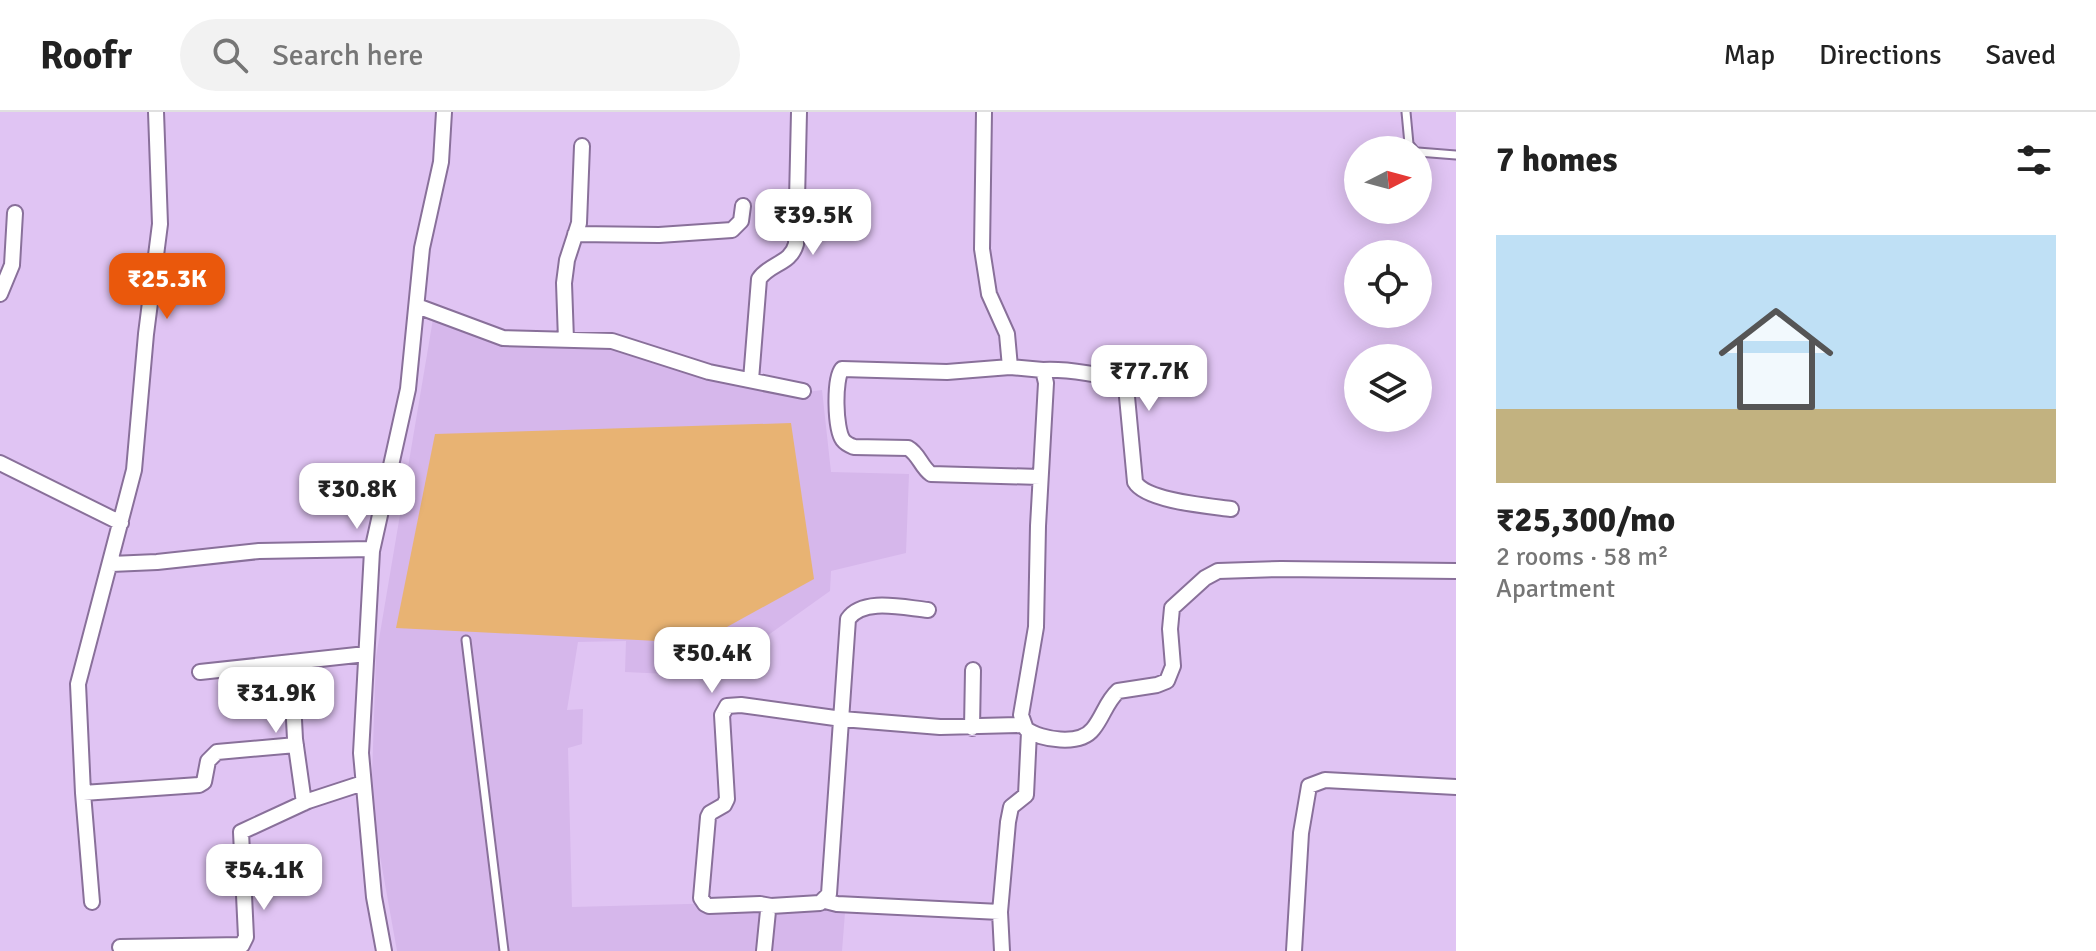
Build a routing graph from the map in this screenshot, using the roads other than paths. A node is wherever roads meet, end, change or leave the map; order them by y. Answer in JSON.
{"nodes":[{"id":1,"x":156,"y":112,"type":"edge"},
{"id":2,"x":444,"y":112,"type":"edge"},
{"id":3,"x":799,"y":112,"type":"edge"},
{"id":4,"x":984,"y":112,"type":"edge"},
{"id":5,"x":1406,"y":112,"type":"edge"},
{"id":6,"x":1408,"y":136,"type":"edge"},
{"id":7,"x":582,"y":146,"type":"dead end"},
{"id":8,"x":1432,"y":153,"type":"edge"},
{"id":9,"x":1456,"y":155,"type":"edge"},
{"id":10,"x":743,"y":206,"type":"dead end"},
{"id":11,"x":15,"y":213,"type":"dead end"},
{"id":12,"x":575,"y":234,"type":"junction"},
{"id":13,"x":0,"y":294,"type":"edge"},
{"id":14,"x":417,"y":306,"type":"junction"},
{"id":15,"x":566,"y":340,"type":"junction"},
{"id":16,"x":1010,"y":367,"type":"junction"},
{"id":17,"x":1043,"y":370,"type":"junction"},
{"id":18,"x":751,"y":380,"type":"junction"},
{"id":19,"x":803,"y":391,"type":"dead end"},
{"id":20,"x":0,"y":463,"type":"edge"},
{"id":21,"x":1040,"y":477,"type":"junction"},
{"id":22,"x":1231,"y":509,"type":"dead end"},
{"id":23,"x":121,"y":523,"type":"junction"},
{"id":24,"x":372,"y":549,"type":"junction"},
{"id":25,"x":111,"y":564,"type":"junction"},
{"id":26,"x":1456,"y":571,"type":"edge"},
{"id":27,"x":928,"y":610,"type":"dead end"},
{"id":28,"x":466,"y":640,"type":"dead end"},
{"id":29,"x":366,"y":654,"type":"junction"},
{"id":30,"x":291,"y":662,"type":"junction"},
{"id":31,"x":973,"y":670,"type":"dead end"},
{"id":32,"x":200,"y":672,"type":"dead end"},
{"id":33,"x":842,"y":719,"type":"junction"},
{"id":34,"x":972,"y":728,"type":"junction"},
{"id":35,"x":1026,"y":728,"type":"junction"},
{"id":36,"x":296,"y":745,"type":"junction"},
{"id":37,"x":363,"y":783,"type":"junction"},
{"id":38,"x":1456,"y":787,"type":"edge"},
{"id":39,"x":83,"y":793,"type":"junction"},
{"id":40,"x":304,"y":803,"type":"junction"},
{"id":41,"x":825,"y":901,"type":"junction"},
{"id":42,"x":92,"y":902,"type":"dead end"},
{"id":43,"x":771,"y":906,"type":"junction"},
{"id":44,"x":1000,"y":912,"type":"junction"},
{"id":45,"x":120,"y":947,"type":"dead end"},
{"id":46,"x":384,"y":951,"type":"edge"},
{"id":47,"x":504,"y":951,"type":"edge"},
{"id":48,"x":764,"y":951,"type":"edge"},
{"id":49,"x":1002,"y":951,"type":"edge"},
{"id":50,"x":1294,"y":951,"type":"edge"}],
"edges":[{"from":1,"to":23,"type":"street"},
{"from":2,"to":14,"type":"street"},
{"from":3,"to":18,"type":"street"},
{"from":4,"to":16,"type":"street"},
{"from":5,"to":6,"type":"lane"},
{"from":7,"to":12,"type":"street"},
{"from":8,"to":9,"type":"lane"},
{"from":10,"to":12,"type":"street"},
{"from":11,"to":13,"type":"street"},
{"from":12,"to":15,"type":"street"},
{"from":14,"to":15,"type":"street"},
{"from":14,"to":24,"type":"street"},
{"from":15,"to":18,"type":"street"},
{"from":16,"to":17,"type":"street"},
{"from":16,"to":21,"type":"street"},
{"from":17,"to":21,"type":"street"},
{"from":17,"to":22,"type":"street"},
{"from":18,"to":19,"type":"street"},
{"from":20,"to":23,"type":"street"},
{"from":21,"to":35,"type":"street"},
{"from":23,"to":25,"type":"street"},
{"from":24,"to":25,"type":"street"},
{"from":24,"to":29,"type":"street"},
{"from":25,"to":39,"type":"street"},
{"from":26,"to":35,"type":"street"},
{"from":27,"to":33,"type":"street"},
{"from":28,"to":47,"type":"lane"},
{"from":29,"to":30,"type":"street"},
{"from":29,"to":37,"type":"street"},
{"from":30,"to":32,"type":"street"},
{"from":30,"to":36,"type":"street"},
{"from":31,"to":34,"type":"street"},
{"from":33,"to":34,"type":"street"},
{"from":33,"to":41,"type":"street"},
{"from":33,"to":43,"type":"street"},
{"from":34,"to":35,"type":"street"},
{"from":35,"to":44,"type":"street"},
{"from":36,"to":39,"type":"street"},
{"from":36,"to":40,"type":"street"},
{"from":37,"to":40,"type":"street"},
{"from":37,"to":46,"type":"street"},
{"from":38,"to":50,"type":"street"},
{"from":39,"to":42,"type":"street"},
{"from":40,"to":45,"type":"street"},
{"from":41,"to":43,"type":"street"},
{"from":41,"to":44,"type":"street"},
{"from":43,"to":48,"type":"street"},
{"from":44,"to":49,"type":"street"}]}
